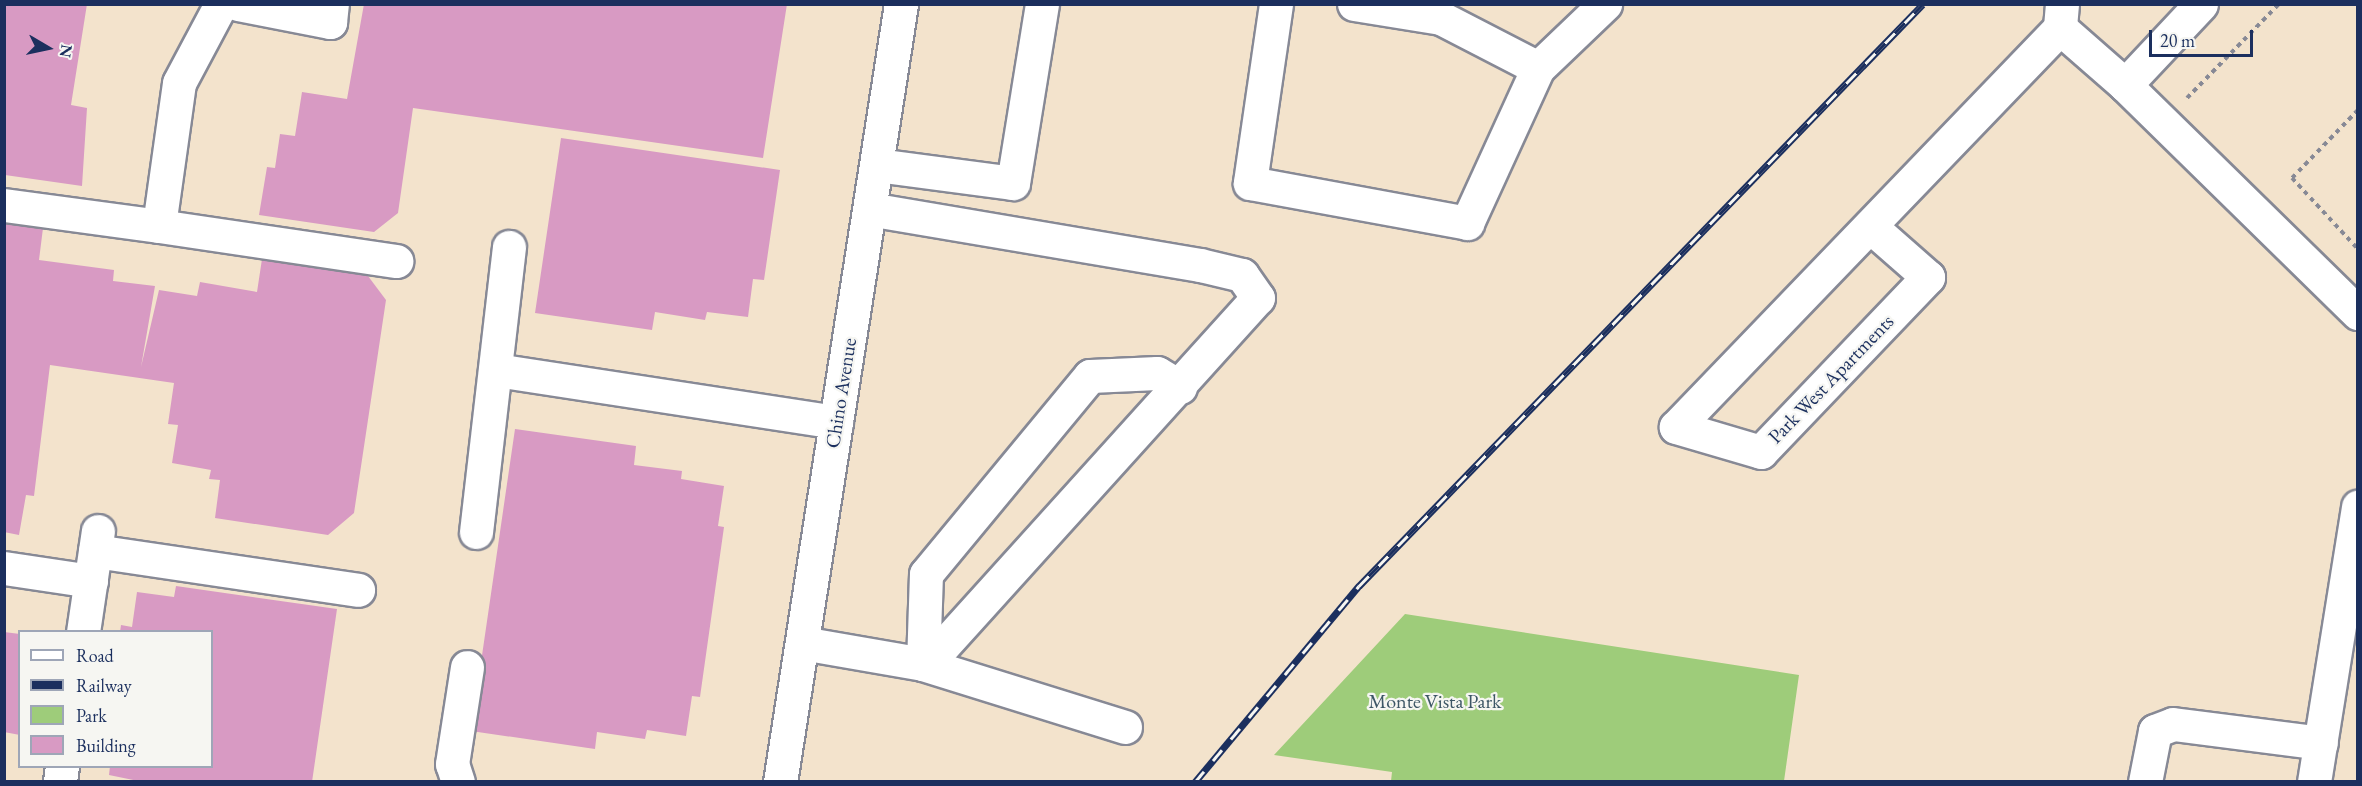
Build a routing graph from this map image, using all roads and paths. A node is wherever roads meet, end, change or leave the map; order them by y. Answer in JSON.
{"nodes":[{"id":1,"x":221,"y":4,"type":"edge"},
{"id":2,"x":238,"y":4,"type":"edge"},
{"id":3,"x":332,"y":4,"type":"edge"},
{"id":4,"x":901,"y":4,"type":"edge"},
{"id":5,"x":1042,"y":4,"type":"edge"},
{"id":6,"x":1276,"y":4,"type":"edge"},
{"id":7,"x":1353,"y":4,"type":"edge"},
{"id":8,"x":1605,"y":4,"type":"edge"},
{"id":9,"x":2201,"y":4,"type":"edge"},
{"id":10,"x":2279,"y":4,"type":"edge"},
{"id":11,"x":2061,"y":16,"type":"edge"},
{"id":12,"x":1538,"y":68,"type":"junction"},
{"id":13,"x":2125,"y":85,"type":"junction"},
{"id":14,"x":2358,"y":111,"type":"edge"},
{"id":15,"x":2163,"y":123,"type":"junction"},
{"id":16,"x":876,"y":165,"type":"junction"},
{"id":17,"x":4,"y":205,"type":"edge"},
{"id":18,"x":870,"y":208,"type":"junction"},
{"id":19,"x":159,"y":226,"type":"junction"},
{"id":20,"x":1871,"y":226,"type":"junction"},
{"id":21,"x":509,"y":247,"type":"dead end"},
{"id":22,"x":2358,"y":249,"type":"edge"},
{"id":23,"x":396,"y":261,"type":"dead end"},
{"id":24,"x":2358,"y":313,"type":"edge"},
{"id":25,"x":496,"y":370,"type":"junction"},
{"id":26,"x":1180,"y":387,"type":"junction"},
{"id":27,"x":836,"y":422,"type":"junction"},
{"id":28,"x":2358,"y":506,"type":"edge"},
{"id":29,"x":476,"y":532,"type":"dead end"},
{"id":30,"x":95,"y":554,"type":"junction"},
{"id":31,"x":4,"y":568,"type":"edge"},
{"id":32,"x":358,"y":590,"type":"dead end"},
{"id":33,"x":83,"y":630,"type":"edge"},
{"id":34,"x":802,"y":644,"type":"junction"},
{"id":35,"x":923,"y":664,"type":"junction"},
{"id":36,"x":467,"y":667,"type":"dead end"},
{"id":37,"x":1125,"y":727,"type":"dead end"},
{"id":38,"x":2321,"y":743,"type":"junction"},
{"id":39,"x":458,"y":782,"type":"edge"},
{"id":40,"x":780,"y":782,"type":"edge"},
{"id":41,"x":2145,"y":782,"type":"edge"},
{"id":42,"x":2314,"y":782,"type":"edge"}],
"edges":[{"from":1,"to":19,"type":"street"},
{"from":2,"to":3,"type":"street"},
{"from":4,"to":16,"type":"street","name":"Chino Avenue"},
{"from":5,"to":16,"type":"street"},
{"from":6,"to":12,"type":"street"},
{"from":7,"to":12,"type":"street"},
{"from":8,"to":12,"type":"street"},
{"from":9,"to":13,"type":"street"},
{"from":10,"to":15,"type":"path"},
{"from":11,"to":13,"type":"street","name":"Park West Apartments"},
{"from":11,"to":20,"type":"street","name":"Park West Apartments"},
{"from":13,"to":15,"type":"street","name":"Park West Apartments"},
{"from":14,"to":22,"type":"path"},
{"from":15,"to":24,"type":"street","name":"Park West Apartments"},
{"from":16,"to":18,"type":"street","name":"Chino Avenue"},
{"from":17,"to":19,"type":"street"},
{"from":18,"to":26,"type":"street"},
{"from":18,"to":27,"type":"street","name":"Chino Avenue"},
{"from":19,"to":23,"type":"street"},
{"from":20,"to":20,"type":"street","name":"Park West Apartments"},
{"from":21,"to":25,"type":"street"},
{"from":25,"to":27,"type":"street"},
{"from":25,"to":29,"type":"street"},
{"from":26,"to":35,"type":"street"},
{"from":26,"to":35,"type":"street"},
{"from":27,"to":34,"type":"street","name":"Chino Avenue"},
{"from":28,"to":38,"type":"street"},
{"from":30,"to":31,"type":"street"},
{"from":30,"to":32,"type":"street"},
{"from":30,"to":33,"type":"street"},
{"from":34,"to":35,"type":"street"},
{"from":34,"to":40,"type":"street","name":"Chino Avenue"},
{"from":35,"to":37,"type":"street"},
{"from":36,"to":39,"type":"street"},
{"from":38,"to":41,"type":"street"},
{"from":38,"to":42,"type":"street"}]}
